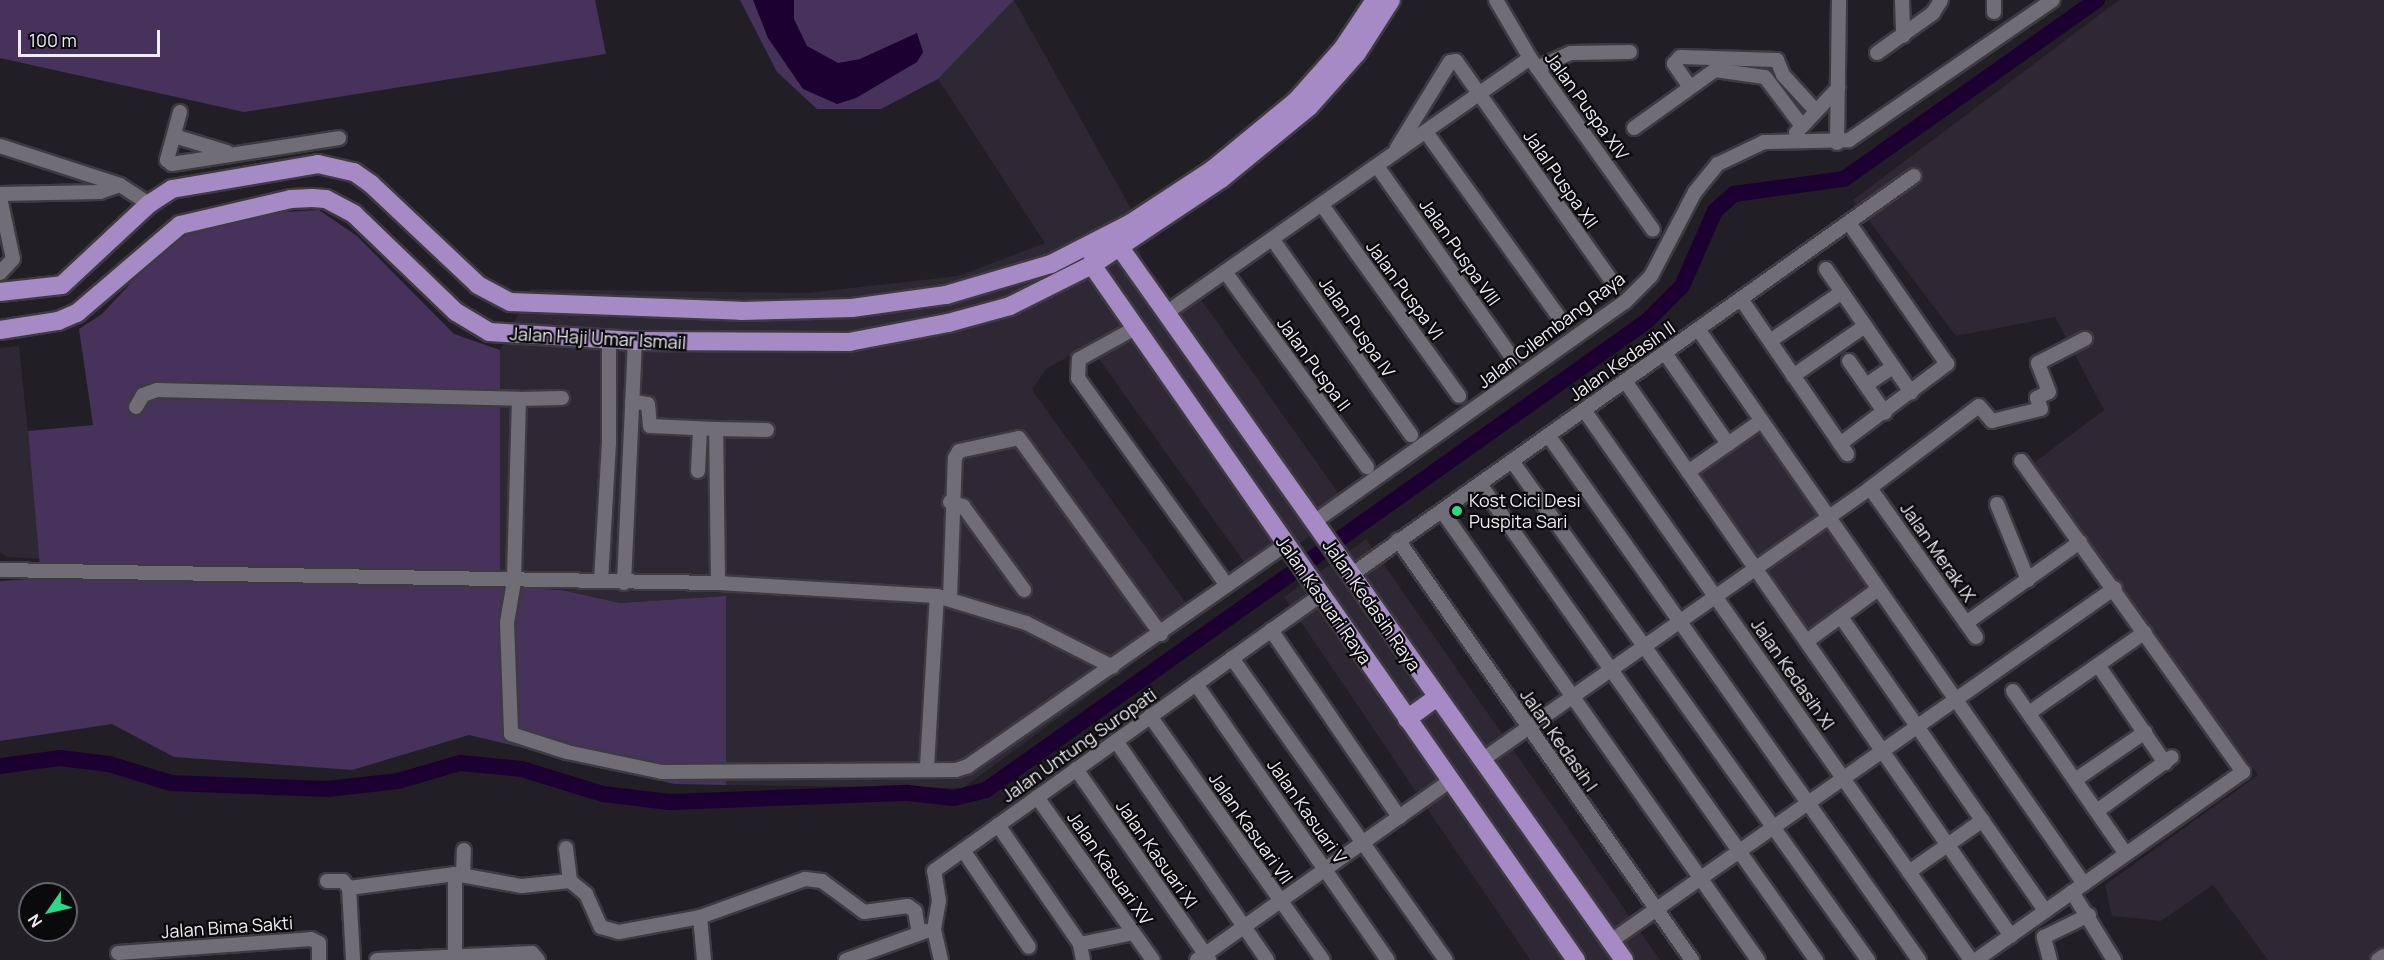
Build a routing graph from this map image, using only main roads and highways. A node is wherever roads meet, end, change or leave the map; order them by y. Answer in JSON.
{"nodes":[{"id":1,"x":1375,"y":0,"type":"edge"},
{"id":2,"x":1390,"y":0,"type":"edge"},
{"id":3,"x":1112,"y":240,"type":"junction"},
{"id":4,"x":1092,"y":265,"type":"junction"},
{"id":5,"x":1146,"y":285,"type":"junction"},
{"id":6,"x":0,"y":292,"type":"edge"},
{"id":7,"x":1118,"y":303,"type":"junction"},
{"id":8,"x":0,"y":330,"type":"edge"},
{"id":9,"x":1437,"y":697,"type":"junction"},
{"id":10,"x":1407,"y":718,"type":"junction"},
{"id":11,"x":1576,"y":960,"type":"edge"},
{"id":12,"x":1624,"y":960,"type":"edge"}],
"edges":[{"from":1,"to":3,"type":"main road"},
{"from":2,"to":3,"type":"main road"},
{"from":3,"to":4,"type":"main road","name":"Jalan Haji Umar Ismail"},
{"from":3,"to":5,"type":"main road","name":"Jalan Kedasih Raya"},
{"from":3,"to":6,"type":"main road","name":"Jalan Haji Umar Ismail"},
{"from":4,"to":7,"type":"main road","name":"Jalan Kasuari Raya"},
{"from":4,"to":8,"type":"main road","name":"Jalan Haji Umar Ismail"},
{"from":5,"to":7,"type":"main road"},
{"from":5,"to":9,"type":"main road","name":"Jalan Kedasih Raya"},
{"from":7,"to":10,"type":"main road","name":"Jalan Kasuari Raya"},
{"from":9,"to":10,"type":"main road"},
{"from":9,"to":12,"type":"main road","name":"Jalan Kedasih Raya"},
{"from":10,"to":11,"type":"main road","name":"Jalan Kasuari Raya"}]}
